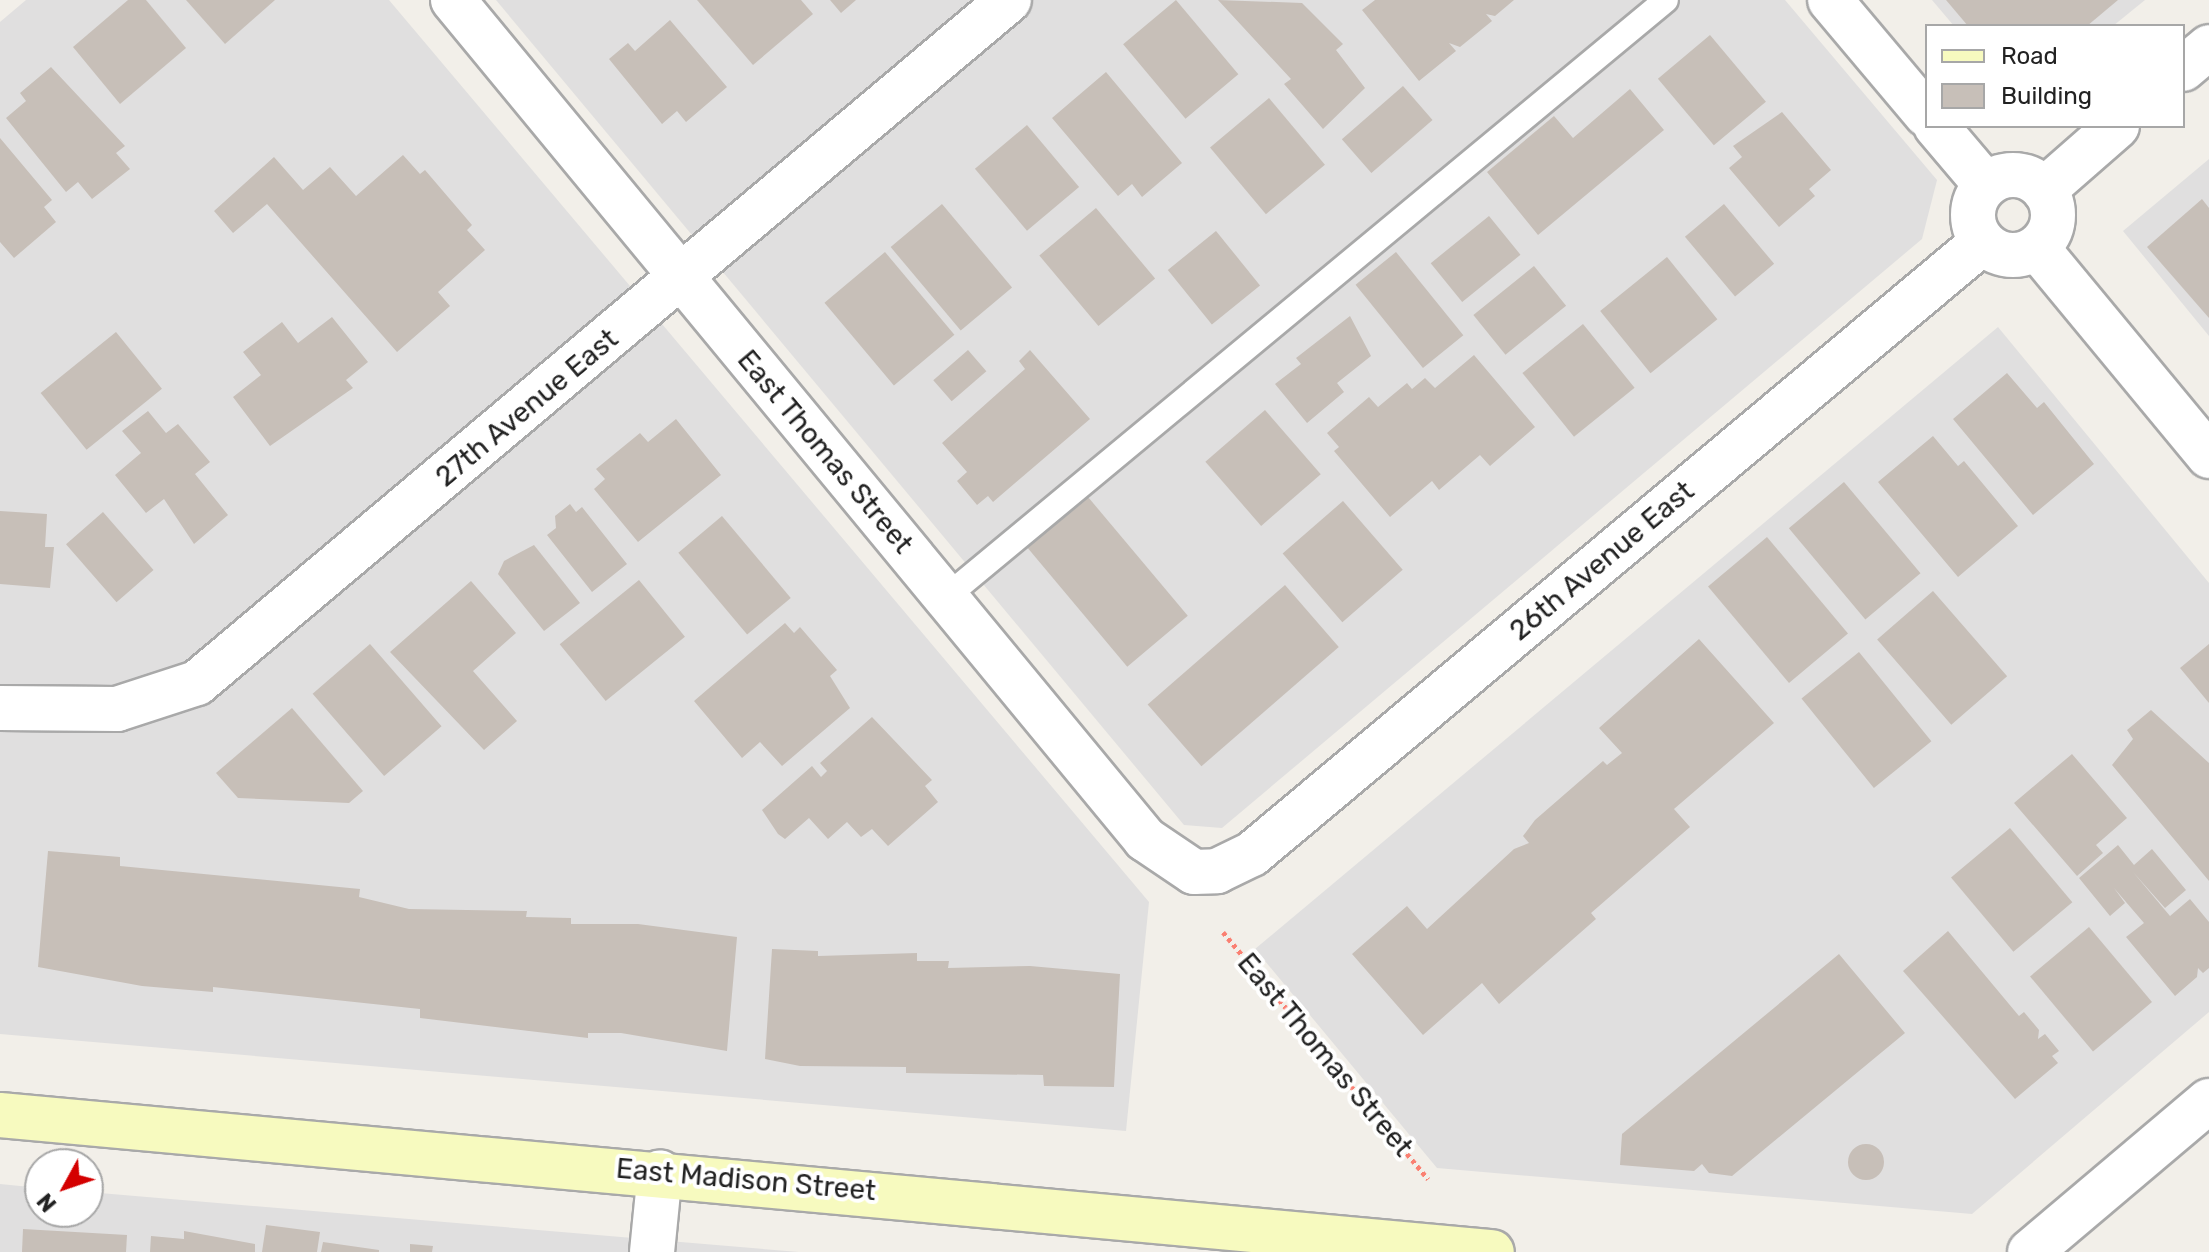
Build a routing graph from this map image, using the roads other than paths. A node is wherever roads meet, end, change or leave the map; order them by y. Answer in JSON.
{"nodes":[{"id":1,"x":453,"y":0,"type":"edge"},
{"id":2,"x":1009,"y":0,"type":"edge"},
{"id":3,"x":1666,"y":0,"type":"edge"},
{"id":4,"x":1847,"y":6,"type":"edge"},
{"id":5,"x":2209,"y":47,"type":"edge"},
{"id":6,"x":2185,"y":67,"type":"edge"},
{"id":7,"x":1925,"y":112,"type":"edge"},
{"id":8,"x":1938,"y":128,"type":"edge"},
{"id":9,"x":2115,"y":128,"type":"edge"},
{"id":10,"x":1986,"y":185,"type":"junction"},
{"id":11,"x":2044,"y":190,"type":"junction"},
{"id":12,"x":1983,"y":242,"type":"junction"},
{"id":13,"x":2037,"y":248,"type":"junction"},
{"id":14,"x":682,"y":278,"type":"junction"},
{"id":15,"x":2209,"y":456,"type":"edge"},
{"id":16,"x":946,"y":597,"type":"junction"},
{"id":17,"x":0,"y":708,"type":"edge"},
{"id":18,"x":1217,"y":871,"type":"joint"},
{"id":19,"x":2209,"y":1101,"type":"edge"},
{"id":20,"x":0,"y":1115,"type":"edge"},
{"id":21,"x":660,"y":1172,"type":"junction"},
{"id":22,"x":652,"y":1252,"type":"edge"},
{"id":23,"x":1492,"y":1252,"type":"edge"},
{"id":24,"x":2030,"y":1252,"type":"edge"}],
"edges":[{"from":1,"to":14,"type":"street","name":"East Thomas Street"},
{"from":2,"to":14,"type":"street","name":"27th Avenue East"},
{"from":3,"to":16,"type":"lane"},
{"from":4,"to":7,"type":"street"},
{"from":5,"to":6,"type":"street"},
{"from":8,"to":10,"type":"street"},
{"from":9,"to":11,"type":"street"},
{"from":10,"to":11,"type":"street"},
{"from":10,"to":12,"type":"street"},
{"from":11,"to":13,"type":"street"},
{"from":12,"to":13,"type":"street"},
{"from":12,"to":18,"type":"street","name":"26th Avenue East"},
{"from":13,"to":15,"type":"street"},
{"from":14,"to":16,"type":"street","name":"East Thomas Street"},
{"from":14,"to":17,"type":"street","name":"27th Avenue East"},
{"from":16,"to":18,"type":"street","name":"East Thomas Street"},
{"from":19,"to":24,"type":"street"},
{"from":20,"to":21,"type":"main road","name":"East Madison Street"},
{"from":21,"to":22,"type":"street"},
{"from":21,"to":23,"type":"main road","name":"East Madison Street"}]}
